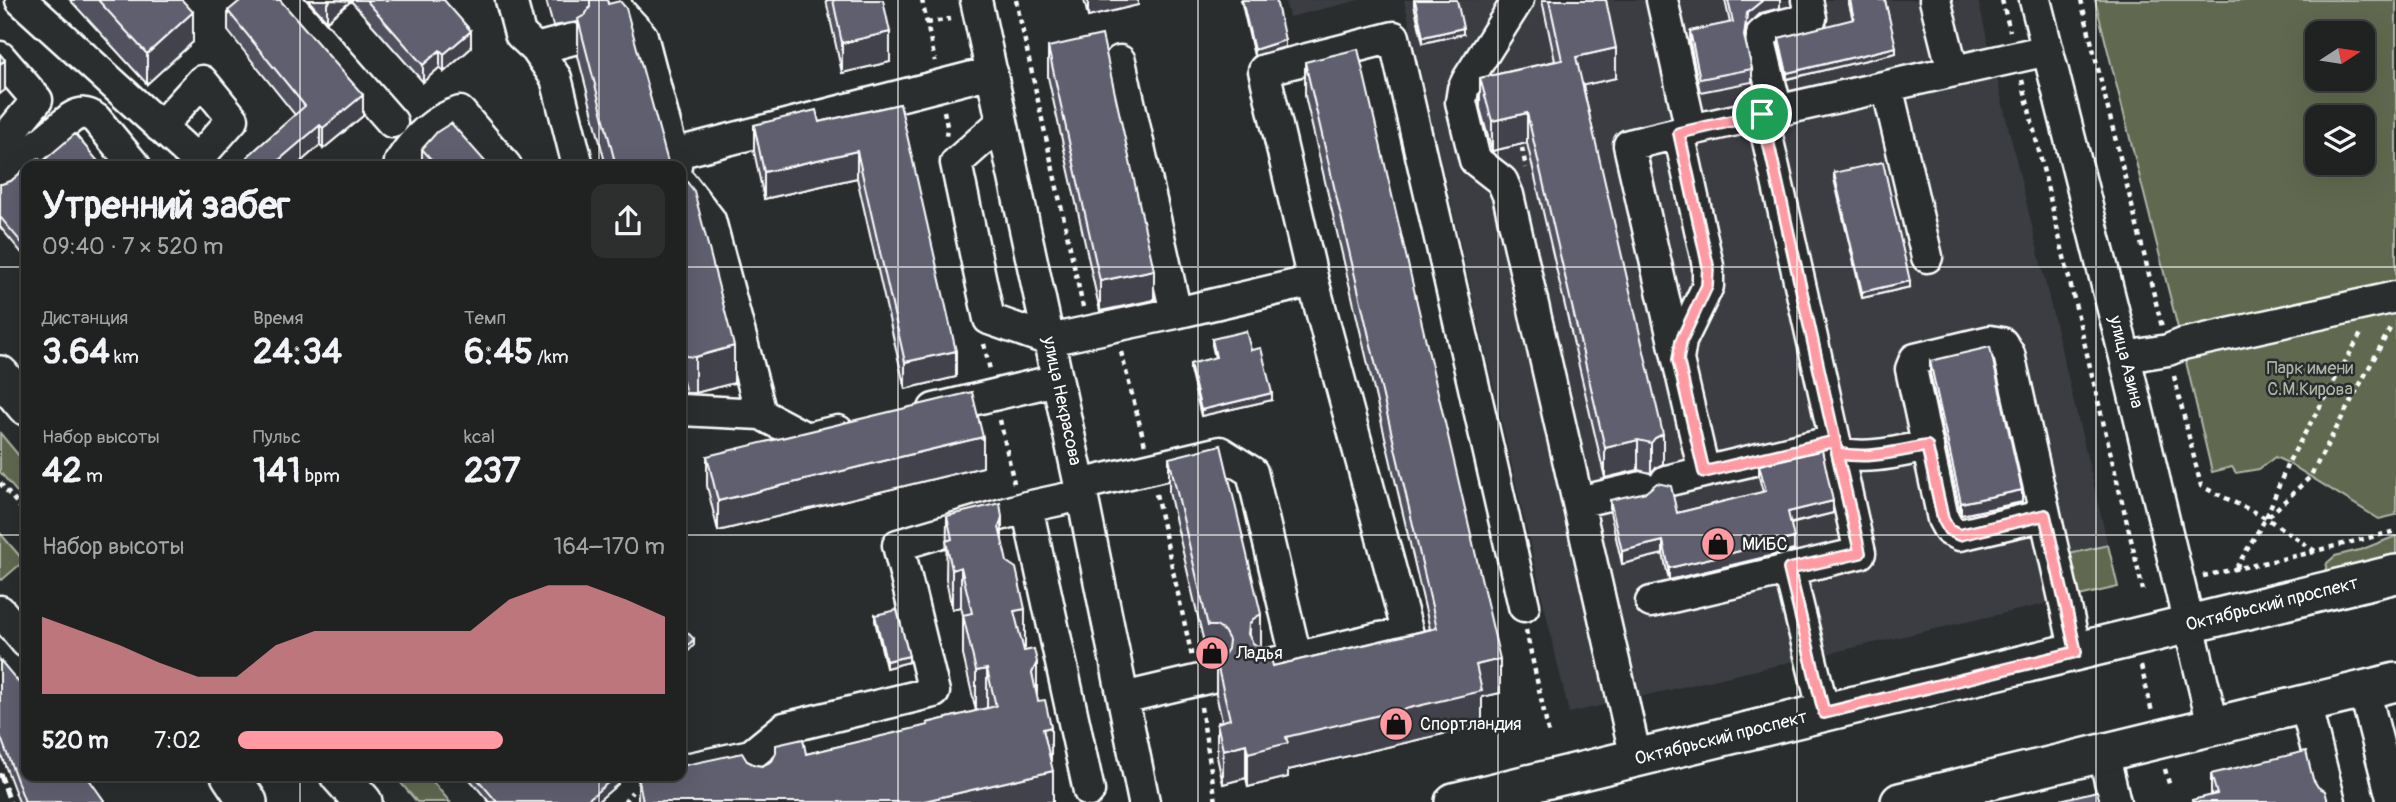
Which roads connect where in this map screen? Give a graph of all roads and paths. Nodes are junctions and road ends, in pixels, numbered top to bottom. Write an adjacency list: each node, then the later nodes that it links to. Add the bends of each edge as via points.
1 (20, 0): 31 (street)
2 (285, 0): 29 (street)
3 (512, 0): 19 (street, via 520,34)
4 (922, 0): 16 (path)
5 (976, 0): 25 (street, улица Некрасова)
6 (1518, 0): 64 (street, via 1468,79 1461,102 1475,160 1502,181 1508,195)
7 (1662, 0): 32 (street)
8 (1807, 0): 28 (street, via 1811,18 1762,34)
9 (1935, 0): 24 (street)
10 (2002, 0): 17 (path)
11 (2035, 0): 21 (street, улица Азина)
12 (1016, 1): 13 (path); 45 (path)
13 (1009, 5)
14 (617, 18): 34 (street, via 642,36)
15 (950, 19): 16 (path)
16 (927, 23): 20 (path)
17 (2010, 32)
18 (573, 39): 19 (street)
19 (536, 49): 38 (street, via 556,78)
20 (932, 50)
21 (2048, 50): 24 (street); 47 (street, улица Азина)
22 (0, 57): 33 (street, via 37,100)
23 (1120, 61): 44 (street)
24 (1953, 71): 26 (street)
25 (992, 72): 30 (street, улица Некрасова); 34 (street)
26 (1887, 86): 28 (street); 41 (street)
27 (2026, 96): 73 (path)
28 (1769, 113): 32 (street); 58 (street)
29 (392, 122)
30 (1002, 122): 46 (street, улица Некрасова); 46 (street, via 956,163 989,319)
31 (160, 127)
32 (1685, 132): 48 (street, via 1708,266 1707,286 1681,341); 48 (street, via 1629,145)
33 (0, 145)
34 (675, 160)
35 (131, 161): 39 (street, via 90,114 82,113)
36 (401, 161): 37 (street, via 410,146 446,116 460,111)
37 (502, 161)
38 (577, 161)
39 (0, 177)
40 (686, 189): 54 (street, via 710,220)
41 (1927, 257)
42 (1313, 281): 44 (street); 76 (street, via 1264,70 1394,37); 81 (street, via 1408,634)
43 (2391, 305): 47 (street); 67 (path, via 2288,463); 67 (path, via 2310,477)
44 (1176, 313): 45 (street)
45 (1092, 331): 46 (street); 59 (path, via 1122,352)
46 (1049, 340): 50 (street, улица Некрасова)
47 (2125, 357): 77 (street, улица Азина)
48 (1678, 360): 60 (street)
49 (0, 375): 52 (main road)
50 (1057, 380): 51 (street); 62 (street, улица Некрасова)
51 (995, 396): 55 (street); 63 (path)
52 (21, 400)
53 (686, 410): 54 (street)
54 (761, 414): 56 (street, via 806,438)
55 (914, 414)
56 (860, 426)
57 (1927, 446): 58 (street, via 1869,457 1854,457); 66 (street, via 1949,530 1959,535); 66 (street, via 1911,369 1915,359 1990,341 2002,343 2009,354)
58 (1836, 447): 60 (street); 70 (street, via 1860,553)
59 (1150, 468): 62 (street); 81 (street, via 1220,452 1252,472); 83 (path)
60 (1704, 472): 64 (street)
61 (0, 483): 65 (path)
62 (1080, 490): 63 (street); 85 (street, улица Некрасова)
63 (1022, 500): 93 (street, via 898,545 934,692 784,728 754,766); 97 (street)
64 (1578, 502): 92 (street)
65 (21, 508)
66 (2045, 515): 80 (street)
67 (2266, 519): 69 (path)
68 (2315, 551): 69 (path)
69 (2236, 568): 72 (path)
70 (1789, 569): 74 (street); 87 (street)
71 (2396, 574): 77 (main road, Октябрьский проспект)
72 (2201, 576)
73 (2143, 590)
74 (1651, 602)
75 (0, 611): 78 (street)
76 (1526, 619): 89 (path)
77 (2189, 624): 79 (main road, Октябрьский проспект); 88 (street, улица Азина)
78 (21, 636)
79 (2135, 638): 80 (main road, Октябрьский проспект); 90 (path)
80 (2076, 652): 87 (main road, Октябрьский проспект)
81 (1296, 657): 82 (street)
82 (1265, 665)
83 (1204, 679): 85 (street); 103 (path)
84 (2380, 686): 86 (main road); 108 (street)
85 (1123, 698): 102 (street, улица Некрасова)
86 (2305, 703): 88 (main road); 107 (street)
87 (1824, 713): 92 (main road, Октябрьский проспект)
88 (2213, 725): 90 (main road)
89 (1549, 735)
90 (2160, 750): 91 (main road); 96 (path)
91 (2103, 752): 105 (main road); 106 (street)
92 (1636, 758): 104 (main road, Октябрьский проспект)
93 (686, 770)
94 (234, 781): 99 (main road)
95 (344, 781): 100 (main road)
96 (2170, 788)
97 (1089, 791)
98 (632, 792): 101 (path)
99 (248, 802)
100 (363, 802)
101 (624, 802)
102 (1144, 802)
103 (1216, 802)
104 (1454, 802)
105 (1900, 802)
106 (2115, 802)
107 (2330, 802)
108 (2393, 802)

